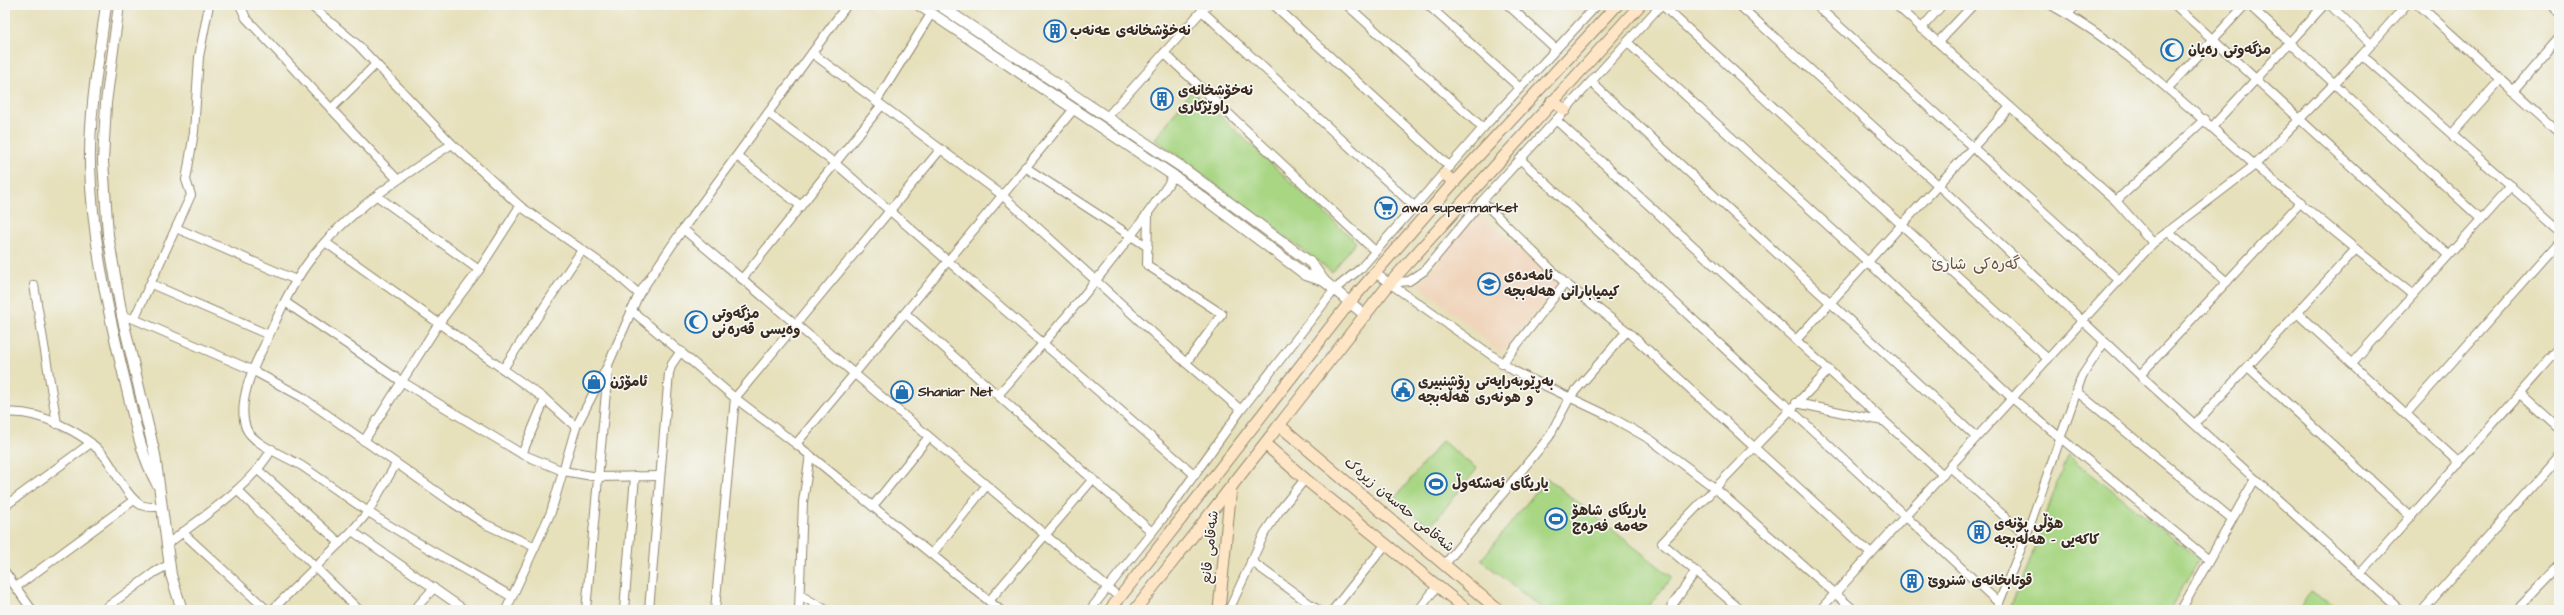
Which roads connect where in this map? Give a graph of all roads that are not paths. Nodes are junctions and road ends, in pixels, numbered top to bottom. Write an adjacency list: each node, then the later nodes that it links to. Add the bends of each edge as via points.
1 (106, 5): 103 (street, via 94,102 90,164)
2 (118, 5): 102 (street, via 106,103 103,161)
3 (209, 5): 98 (street, via 198,56 194,132 186,180 191,195)
4 (240, 5): 60 (street, via 246,18)
5 (310, 5): 49 (street, via 358,45)
6 (847, 5): 45 (street)
7 (918, 5): 34 (street)
8 (939, 5): 42 (street)
9 (1274, 5): 80 (street)
10 (1347, 5): 69 (street)
11 (1428, 5): 54 (street)
12 (1508, 5): 44 (street)
13 (1617, 5): 83 (main road)
14 (1640, 5): 57 (main road)
15 (1662, 5): 39 (street); 97 (street)
16 (1739, 5): 84 (street)
17 (1816, 5): 73 (street)
18 (1896, 5): 36 (street)
19 (1942, 5): 36 (street)
20 (1973, 5): 40 (street)
21 (2051, 5): 35 (street)
22 (2076, 5): 35 (street)
23 (2175, 5): 38 (street)
24 (2244, 5): 38 (street)
25 (2249, 5): 41 (street)
26 (2324, 5): 41 (street)
27 (2330, 5): 43 (street)
28 (2406, 5): 43 (street)
29 (2419, 5): 51 (street)
30 (2554, 5): 33 (street)
31 (1592, 7): 44 (street)
32 (1204, 8): 46 (street); 93 (street)
33 (2559, 11)
34 (931, 14): 47 (street); 58 (street)
35 (2068, 14): 55 (street)
36 (1921, 29): 40 (street)
37 (2559, 38): 56 (street)
38 (2213, 40): 50 (street); 55 (street)
39 (1627, 42): 52 (street); 114 (street)
40 (1938, 42): 59 (street)
41 (2289, 42): 50 (street); 53 (street)
42 (998, 44): 47 (street); 64 (street)
43 (2371, 44): 48 (street)
44 (1556, 49): 54 (street)
45 (812, 53): 58 (street); 63 (street)
46 (1164, 53): 64 (street); 111 (street)
47 (991, 54): 61 (street)
48 (2362, 55): 53 (street); 71 (street)
49 (375, 65): 60 (street); 72 (street)
50 (2256, 79): 65 (street); 68 (street)
51 (2501, 79): 56 (street); 71 (street)
52 (1591, 82): 62 (street); 132 (street)
53 (2334, 84): 65 (street); 96 (street)
54 (1520, 88): 69 (street)
55 (2168, 88): 66 (street)
56 (2513, 91): 70 (street)
57 (1552, 101): 62 (main road); 123 (main road)
58 (878, 104): 74 (street); 77 (street)
59 (2010, 107): 73 (street); 89 (street)
60 (331, 109): 82 (street)
61 (1074, 109): 79 (street); 81 (street)
62 (1565, 110): 67 (street)
63 (768, 112): 75 (street); 77 (street)
64 (1107, 117): 121 (street, via 1180,166 1305,258)
65 (2301, 118): 78 (street); 112 (street)
66 (2205, 119): 68 (street); 89 (street)
67 (1556, 120): 76 (street); 144 (street)
68 (2213, 126): 78 (street)
69 (1483, 128): 80 (street)
70 (2559, 132)
71 (2452, 134): 85 (street)
72 (452, 144): 82 (street); 91 (street)
73 (1972, 147): 84 (street); 119 (street)
74 (940, 150): 86 (street); 94 (street)
75 (737, 156): 92 (street); 99 (street)
76 (1520, 159): 88 (street); 168 (street)
77 (836, 164): 92 (street); 94 (street)
78 (2255, 165): 90 (street); 101 (street)
79 (1025, 167): 86 (street); 104 (street)
80 (1447, 171): 83 (main road); 93 (street)
81 (1174, 176): 95 (street); 121 (street, via 1306,275)
82 (397, 179): 87 (street)
83 (1454, 182): 116 (main road)
84 (1938, 185): 97 (street); 139 (street)
85 (2511, 186): 96 (street); 100 (street)
86 (1002, 195): 113 (street); 120 (street)
87 (376, 196): 105 (street); 115 (street)
88 (1482, 201): 123 (street, via 1420,274 1403,283); 124 (street)
89 (2116, 201): 107 (street)
90 (2301, 202): 110 (street); 122 (street)
91 (520, 206): 109 (street); 115 (street)
92 (801, 206): 117 (street)
93 (1415, 207): 111 (street)
94 (889, 210): 113 (street); 141 (street)
95 (1148, 214): 104 (street); 108 (street)
96 (2481, 219): 112 (street)
97 (1902, 226): 114 (street); 149 (street)
98 (176, 228): 118 (street); 125 (street)
99 (682, 229): 117 (street); 128 (street)
100 (2559, 229)
101 (2168, 231): 107 (street); 122 (street)
102 (108, 235): 103 (street); 136 (street)
103 (96, 236): 203 (street, via 113,331 142,448)
104 (1132, 237): 108 (street); 120 (street)
105 (325, 242): 118 (street); 140 (street)
106 (2559, 242): 171 (street)
107 (2153, 243): 119 (street)
108 (1148, 247): 150 (street, via 1147,265 1222,314)
109 (582, 250): 128 (street); 155 (street)
110 (2355, 250): 129 (street); 135 (street)
111 (1375, 251): 127 (street, via 1361,268)
112 (2448, 255): 129 (street)
113 (948, 261): 134 (street); 146 (street)
114 (1868, 262): 132 (street); 166 (street)
115 (479, 270): 140 (street)
116 (1375, 273): 123 (street); 131 (main road)
117 (742, 279): 141 (street)
118 (296, 280): 130 (street)
119 (2119, 280): 139 (street)
120 (1095, 281): 146 (street); 150 (street)
121 (1324, 281): 127 (street)
122 (2227, 282): 159 (street)
123 (1390, 283): 137 (main road); 152 (street)
124 (1565, 283): 142 (street); 152 (street)
125 (150, 284): 138 (street); 143 (street)
126 (34, 285): 173 (street)
127 (1335, 290): 131 (street); 169 (street)
128 (639, 294): 133 (street)
129 (2413, 295): 151 (street)
130 (285, 302): 143 (street); 160 (street)
131 (1350, 302): 137 (street); 243 (main road)
132 (1830, 303): 144 (street); 178 (street)
133 (631, 310): 148 (street); 153 (street)
134 (905, 313): 158 (street); 163 (street)
135 (2298, 313): 151 (street); 154 (street)
136 (122, 316): 138 (street); 203 (street, via 155,455)
137 (1366, 316): 175 (main road)
138 (134, 319): 156 (street)
139 (2083, 321): 145 (street); 149 (street)
140 (439, 323): 155 (street); 160 (street)
141 (795, 325): 158 (street); 165 (street)
142 (1628, 332): 164 (street); 185 (street)
143 (269, 335): 156 (street)
144 (1796, 340): 157 (street)
145 (2105, 341): 159 (street); 161 (street, via 2082,376)
146 (1044, 343): 163 (street); 196 (street)
147 (2559, 349): 162 (street)
148 (681, 351): 165 (street); 198 (street, via 669,374)
149 (2048, 359): 166 (street)
150 (1186, 363): 169 (street)
151 (2352, 363): 171 (street)
152 (1502, 364): 164 (street)
153 (608, 365): 176 (street); 199 (street)
154 (2248, 366): 174 (street); 214 (street)
155 (503, 369): 167 (street)
156 (252, 370): 181 (street, via 302,397); 186 (street, via 246,394 246,428 254,439)
157 (1829, 370): 168 (street); 172 (street)
158 (853, 375): 179 (street); 183 (street)
159 (2140, 375): 174 (street)
160 (401, 381): 181 (street); 187 (street)
161 (2076, 391): 180 (street); 215 (street)
162 (2520, 394): 177 (street); 190 (street)
163 (998, 395): 201 (street)
164 (1570, 396): 206 (street, via 1651,440); 230 (street, via 1549,436)
165 (735, 398): 183 (street); 258 (street)
166 (2012, 398): 178 (street); 180 (street)
167 (545, 399): 176 (street); 187 (street)
168 (1793, 406): 172 (street); 185 (street); 213 (street)
169 (1242, 410): 196 (street)
170 (5, 413): 173 (street, via 32,415)
171 (2406, 414): 190 (street)
172 (1885, 422): 195 (street)
173 (57, 424): 182 (street, via 82,436)
174 (2195, 424): 200 (street)
175 (1279, 425): 184 (main road); 230 (main road, شەقامی حەسەن زیرەک)
176 (576, 427): 194 (street)
177 (2559, 429)
178 (1976, 437): 192 (street)
179 (928, 438): 204 (street); 210 (street)
180 (2061, 438): 220 (street); 227 (street)
181 (364, 441): 191 (street)
182 (90, 443): 208 (street, via 105,457); 209 (street)
183 (796, 444): 188 (street)
184 (1265, 444): 202 (main road); 205 (main road)
185 (1753, 448): 206 (street); 226 (street)
186 (272, 449): 193 (street); 212 (street)
187 (522, 454): 194 (street)
188 (810, 455): 210 (street); 241 (street, via 803,502)
189 (2559, 456): 278 (street)
190 (2459, 462): 214 (street)
191 (396, 464): 212 (street); 224 (street, via 485,524)
192 (1950, 467): 195 (street); 220 (street)
193 (258, 470): 207 (street); 221 (street)
194 (563, 471): 199 (street); 224 (street, via 551,512)
195 (1942, 474): 213 (street)
196 (1195, 475): 218 (street)
197 (635, 476): 198 (street); 199 (street); 256 (street)
198 (660, 476): 257 (street)
199 (598, 477): 255 (street)
200 (2255, 479): 215 (street); 235 (street)
201 (1093, 480): 218 (street); 219 (street)
202 (1305, 480): 223 (main road); 228 (street, via 1280,510)
203 (158, 485): 211 (street)
204 (986, 486): 219 (street); 225 (street)
205 (1231, 487): 264 (main road); 265 (main road, شەقامی قانع)
206 (1716, 489): 233 (street, via 1662,542); 240 (street)
207 (237, 490): 217 (street); 232 (street)
208 (134, 500): 211 (street, via 145,506); 237 (street)
209 (5, 506)
210 (873, 506): 225 (street)
211 (162, 507): 222 (street)
212 (368, 512): 216 (street); 242 (street)
213 (1905, 516): 226 (street); 245 (street)
214 (2411, 517): 235 (street)
215 (2232, 520): 227 (street)
216 (352, 531): 221 (street); 238 (street)
217 (182, 532): 222 (street); 249 (street)
218 (1152, 532): 239 (street)
219 (1045, 535): 239 (street); 244 (street)
220 (2026, 536): 245 (street)
221 (340, 542): 232 (street)
222 (168, 543): 229 (street)
223 (1386, 544): 236 (main road); 268 (street)
224 (535, 547): 242 (street)
225 (932, 554): 244 (street)
226 (1870, 554): 240 (street)
227 (2209, 560): 276 (street)
228 (1251, 561): 266 (street); 267 (street)
229 (170, 564): 247 (street); 248 (street)
230 (1445, 564): 271 (main road, شەقامی حەسەن زیرەک)
231 (2559, 566): 279 (street)
232 (316, 567): 250 (street); 251 (street)
233 (1696, 571): 272 (street); 273 (street)
234 (5, 572): 237 (street)
235 (2361, 573): 277 (street)
236 (1437, 586): 269 (street); 270 (main road)
237 (16, 587): 246 (street)
238 (434, 588): 252 (street); 253 (street)
239 (1107, 588): 243 (street); 262 (street)
240 (1835, 593): 274 (street); 275 (street)
241 (800, 595): 259 (street); 260 (street)
242 (512, 597): 254 (street)
243 (1120, 598): 263 (main road)
244 (989, 601): 261 (street)
245 (1997, 606)
246 (32, 610)
247 (103, 610)
248 (182, 610)
249 (267, 610)
250 (272, 610)
251 (359, 610)
252 (414, 610)
253 (465, 610)
254 (506, 610)
255 (586, 610)
256 (624, 610)
257 (649, 610)
258 (715, 610)
259 (799, 610)
260 (826, 610)
261 (1000, 610)
262 (1090, 610)
263 (1110, 610)
264 (1135, 610)
265 (1219, 610)
266 (1229, 610)
267 (1318, 610)
268 (1333, 610)
269 (1419, 610)
270 (1467, 610)
271 (1498, 610)
272 (1669, 610)
273 (1741, 610)
274 (1820, 610)
275 (1854, 610)
276 (2181, 610)
277 (2400, 610)
278 (2423, 610)
279 (2517, 610)

